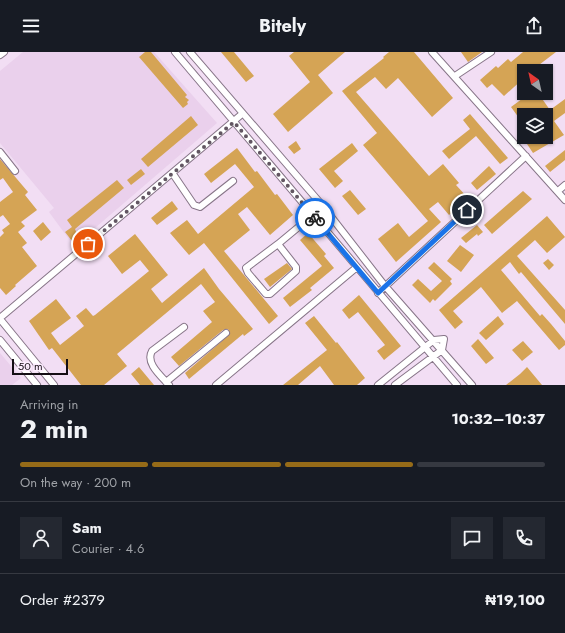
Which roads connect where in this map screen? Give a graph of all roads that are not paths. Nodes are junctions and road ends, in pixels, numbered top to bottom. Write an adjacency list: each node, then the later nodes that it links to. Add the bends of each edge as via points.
1 (4, 52): 6 (street)
2 (175, 52): 9 (street)
3 (191, 52): 8 (street)
4 (432, 52): 7 (street)
5 (491, 52): 7 (street)
6 (0, 55)
7 (455, 76): 11 (street)
8 (242, 114): 9 (street); 21 (street, via 322,205)
9 (234, 122): 13 (street); 18 (street)
10 (0, 152): 12 (street)
11 (526, 156): 16 (street); 21 (street)
12 (15, 171)
13 (173, 174): 14 (street, via 194,205 200,207); 23 (street)
14 (233, 181)
15 (565, 185): 16 (street)
16 (558, 191): 17 (street)
17 (565, 200)
18 (313, 215): 19 (street); 20 (street)
19 (278, 244): 19 (street, via 246,268 266,294 270,294 296,271 296,267)
20 (357, 267): 22 (street); 34 (street)
21 (385, 286): 22 (street); 27 (street)
22 (378, 293): 28 (street)
23 (0, 318): 33 (street)
24 (184, 327): 31 (street, via 149,356 149,361)
25 (226, 333): 31 (street)
26 (0, 340): 32 (street)
27 (434, 340): 28 (street); 29 (street)
28 (426, 348): 30 (street); 35 (street)
29 (442, 350): 30 (street); 38 (street)
30 (433, 357): 36 (street); 37 (street)
31 (167, 383)
32 (37, 385)
33 (54, 385)
34 (216, 385)
35 (378, 385)
36 (395, 385)
37 (457, 385)
38 (472, 385)

